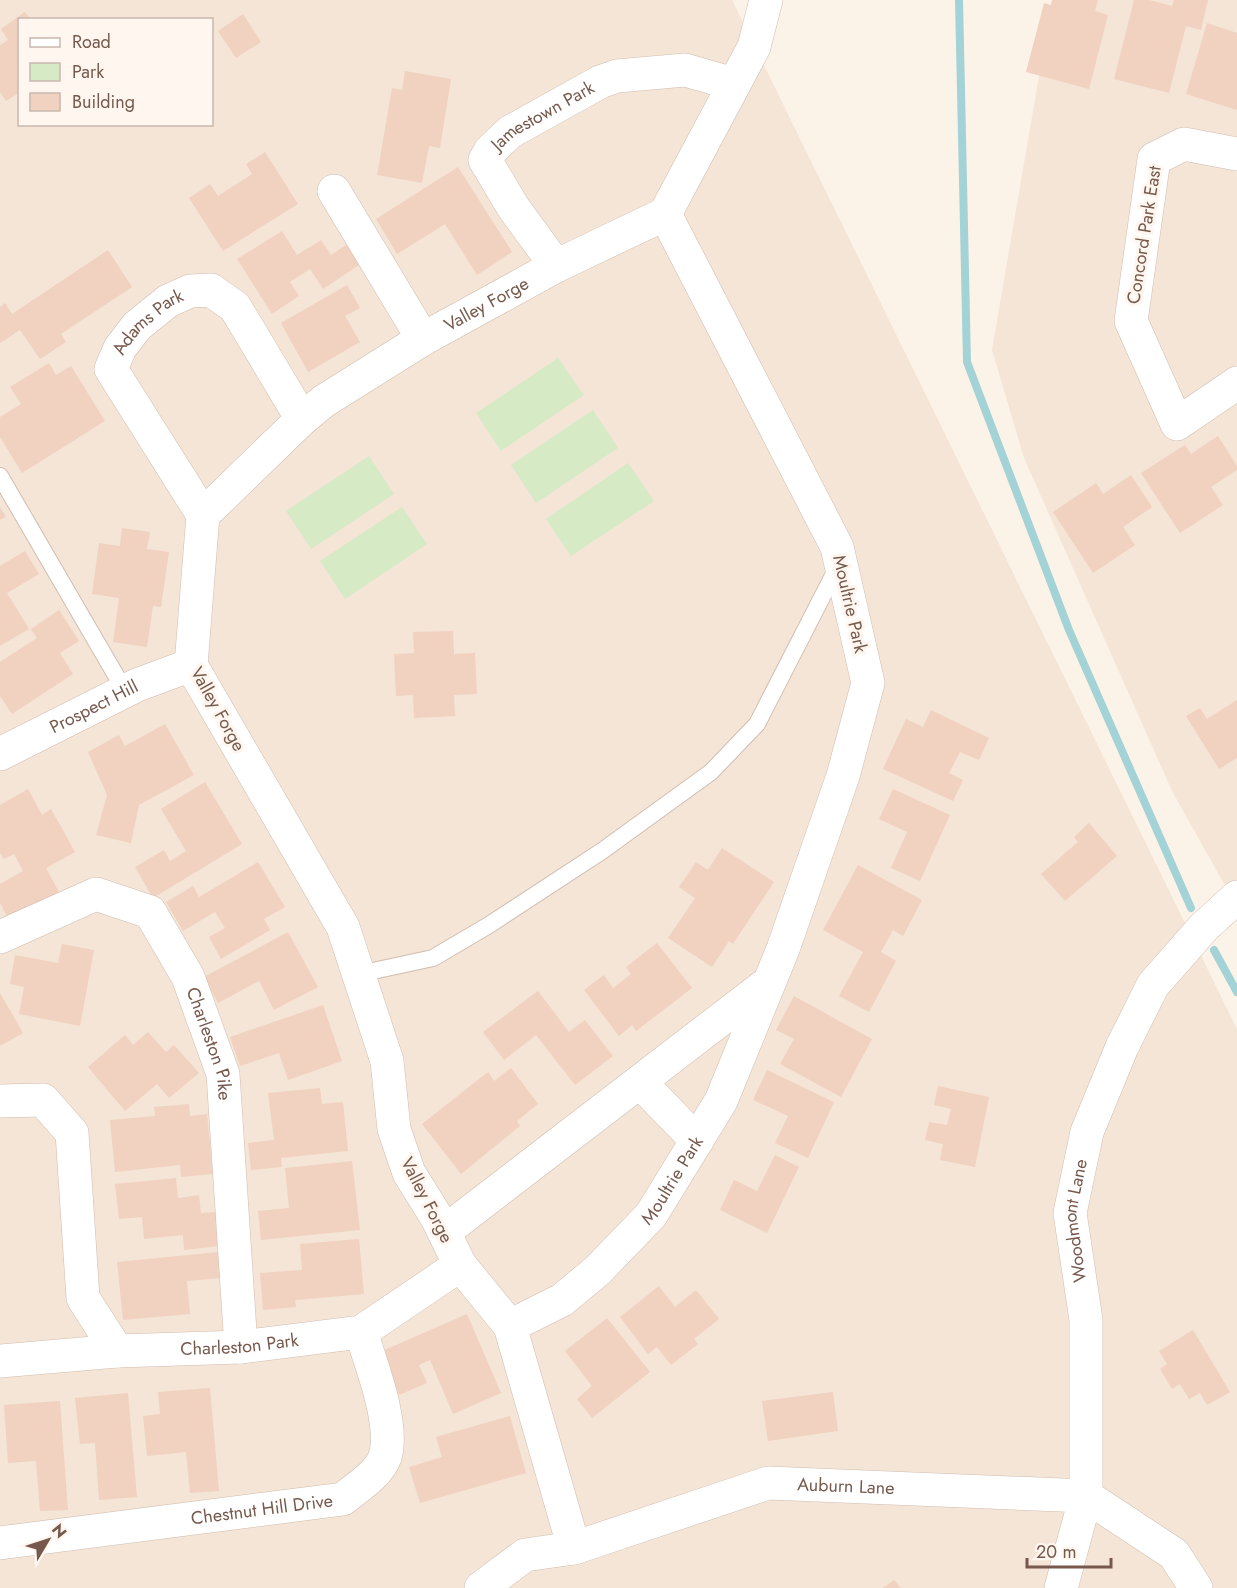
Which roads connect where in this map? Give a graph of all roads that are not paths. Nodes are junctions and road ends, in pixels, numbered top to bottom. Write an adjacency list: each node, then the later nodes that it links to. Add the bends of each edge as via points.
1 (766, 0): 2 (street, via 754,47)
2 (734, 84): 5 (street); 6 (street, Jamestown Park, via 685,70 617,76 510,132 490,151 484,160)
3 (1237, 154): 8 (street, Concord Park East, via 1184,144 1154,159 1131,321 1177,423)
4 (334, 191): 7 (street)
5 (665, 214): 6 (street, Valley Forge); 12 (street, Moultrie Park, via 837,547)
6 (556, 266): 7 (street, Valley Forge)
7 (423, 339): 9 (street, Valley Forge)
8 (1237, 383)
9 (302, 419): 11 (street, Valley Forge); 11 (street, Adams Park, via 235,308 211,291 190,291 168,301 137,326 120,348 111,369)
10 (0, 476): 14 (lane)
11 (203, 515): 13 (street, Valley Forge)
12 (840, 562): 18 (lane, via 756,724 711,772 602,851 433,958); 19 (street, Moultrie Park, via 868,683 843,776)
13 (191, 664): 14 (street, Prospect Hill); 18 (street, Valley Forge, via 343,927)
14 (125, 691): 15 (street, Prospect Hill)
15 (0, 754)
16 (1237, 897): 30 (street, Woodmont Lane, via 1204,927 1153,985 1087,1132 1070,1213 1086,1320)
17 (0, 936): 27 (street, Charleston Pike, via 96,894 150,912 188,977 223,1074)
18 (359, 974): 23 (street, Valley Forge, via 387,1061 394,1129 410,1173)
19 (769, 982): 20 (street); 22 (street, Moultrie Park, via 721,1101)
20 (640, 1082): 22 (street); 23 (street)
21 (0, 1101): 28 (street, via 43,1100 72,1133 84,1298)
22 (697, 1141): 25 (street, Moultrie Park, via 651,1215 598,1270 562,1300)
23 (444, 1232): 24 (street, Valley Forge)
24 (460, 1265): 25 (street, Valley Forge); 26 (street, Charleston Park)
25 (510, 1326): 32 (street, Valley Forge)
26 (361, 1332): 27 (street, Charleston Park); 31 (street, Chestnut Hill Drive, via 388,1434 384,1459 370,1477 343,1499)
27 (241, 1347): 28 (street, Charleston Park)
28 (117, 1351): 29 (street, Charleston Park)
29 (0, 1361)
30 (1086, 1496): 32 (street, Auburn Lane, via 768,1483); 34 (street, Woodmont Lane); 35 (street, via 1174,1554)
31 (0, 1543)
32 (574, 1548): 33 (street, Auburn Lane, via 525,1555)
33 (481, 1588)
34 (1061, 1588)
35 (1196, 1588)

